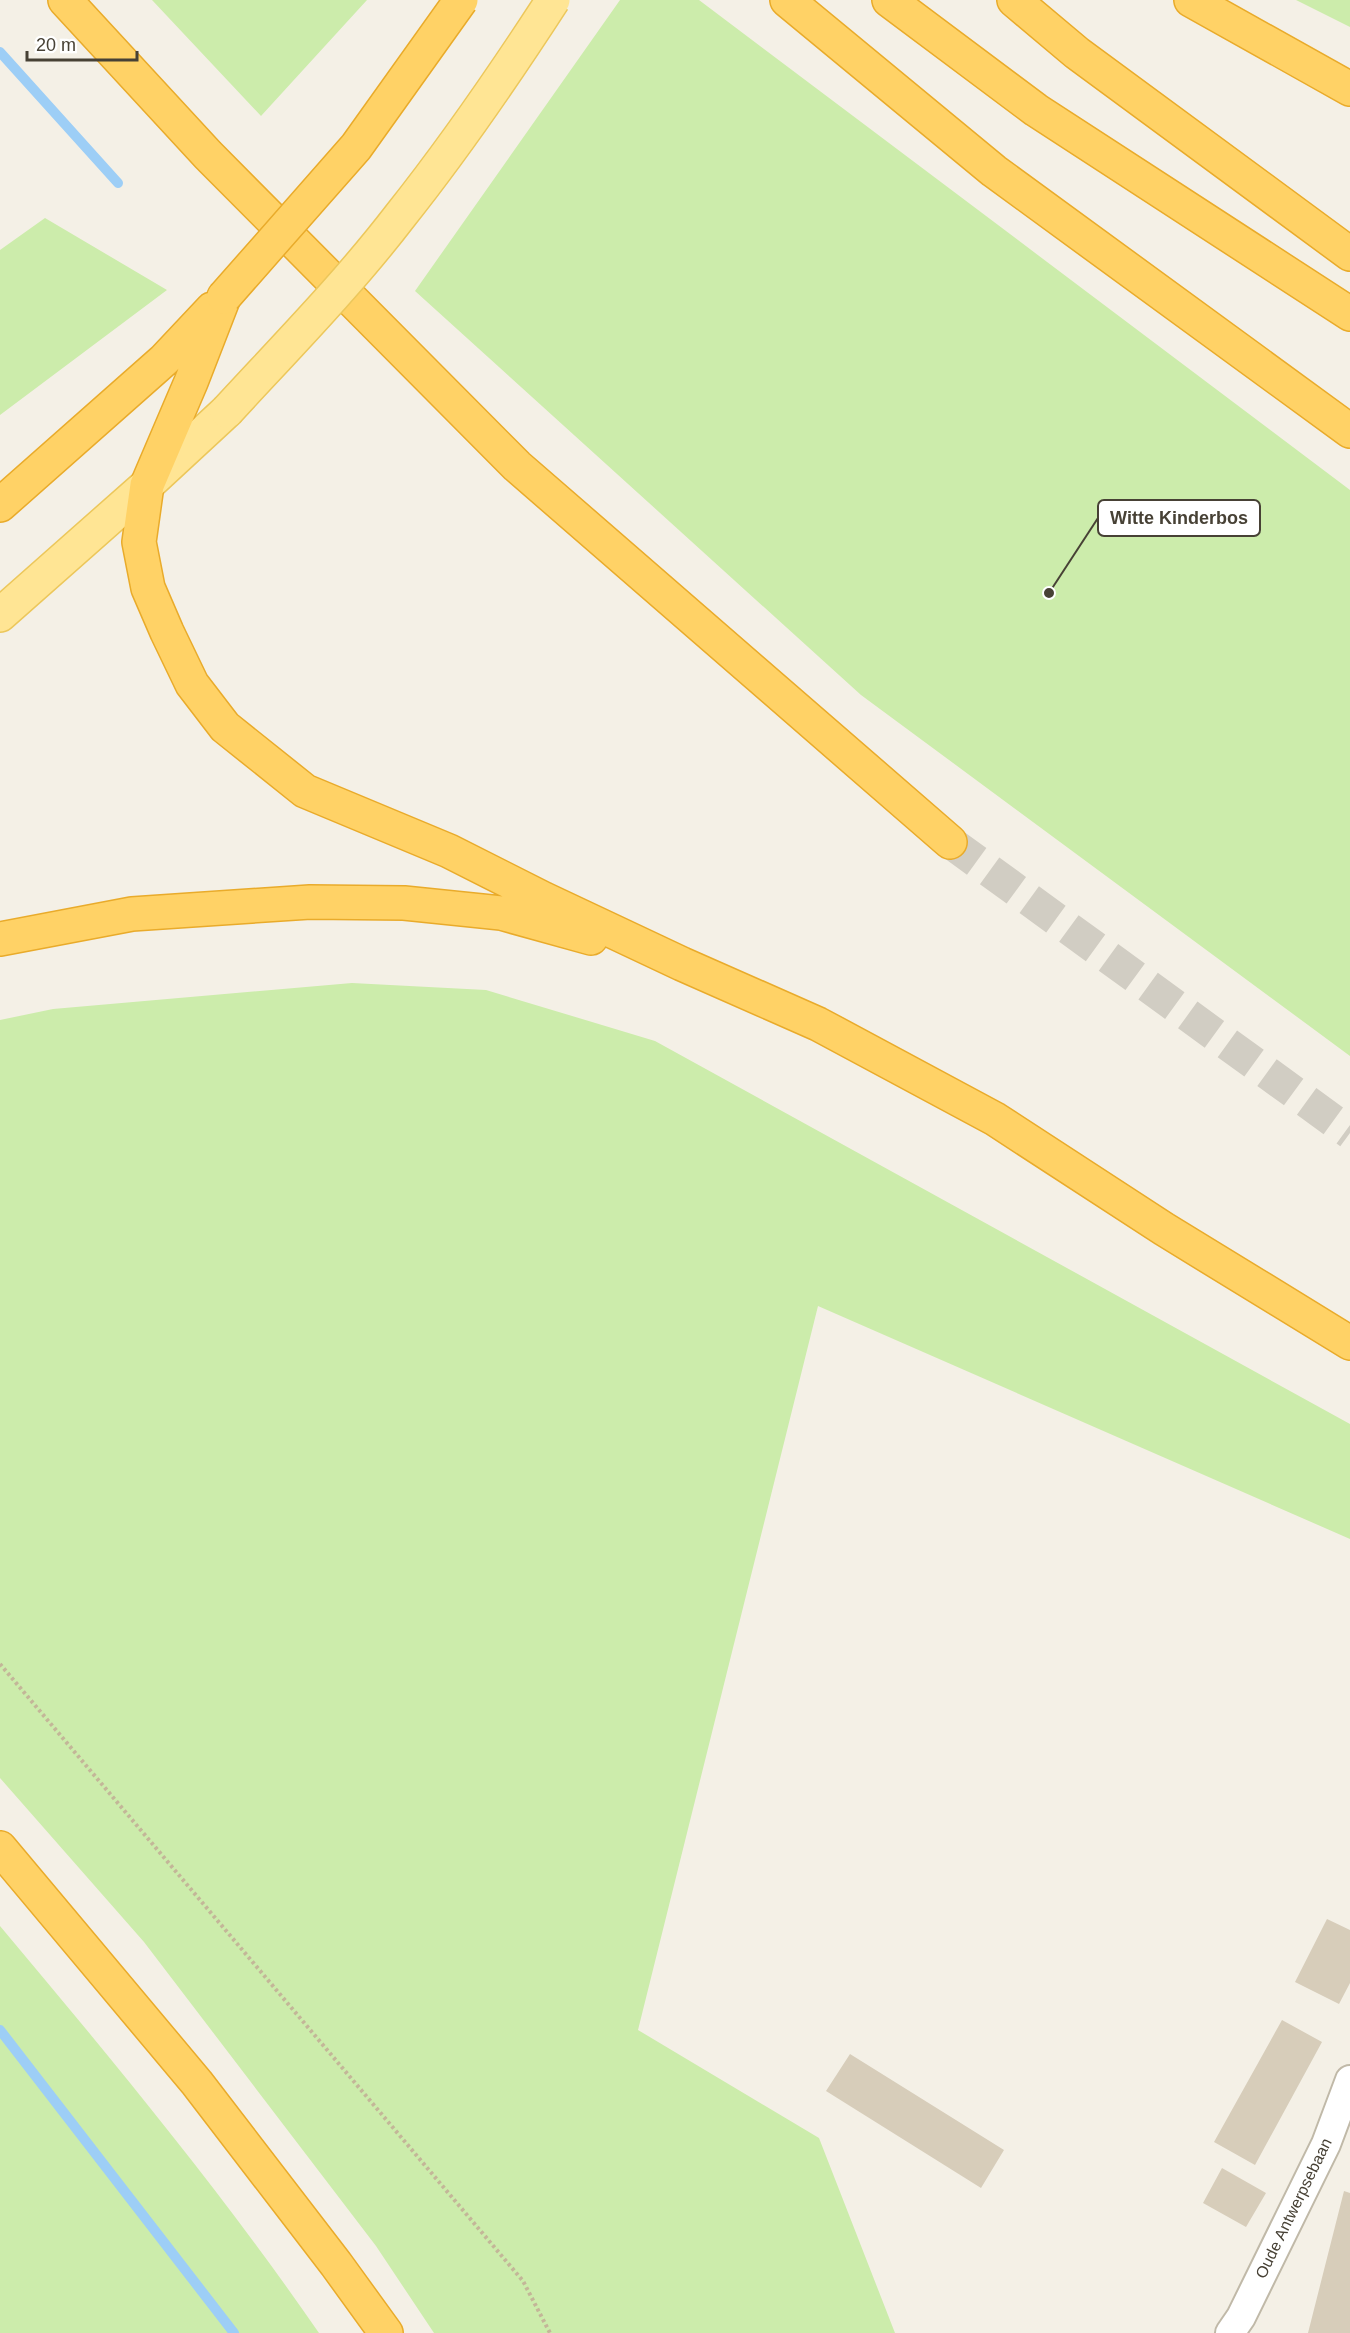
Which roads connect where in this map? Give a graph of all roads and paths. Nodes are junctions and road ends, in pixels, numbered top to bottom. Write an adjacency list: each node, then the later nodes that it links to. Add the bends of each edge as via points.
1 (64, 0): 16 (highway, via 208,155 517,466)
2 (460, 0): 10 (highway, bridge, via 356,147)
3 (554, 0): 13 (main road, bridge, via 400,217 227,411)
4 (787, 0): 12 (highway, via 994,171)
5 (889, 0): 11 (highway, via 1036,110)
6 (1014, 0): 9 (highway, via 1077,53)
7 (1191, 0): 8 (highway)
8 (1350, 89)
9 (1350, 254)
10 (224, 297): 13 (highway); 14 (highway, via 164,360)
11 (1350, 314)
12 (1350, 431)
13 (147, 485): 15 (main road); 18 (highway, via 139,542 148,588 192,684 225,727 305,791 449,851)
14 (0, 506)
15 (0, 615)
16 (950, 842)
17 (0, 939): 18 (highway, via 132,914 310,902 404,903 501,913)
18 (682, 964): 19 (highway, via 818,1024 995,1119)
19 (1350, 1343)
20 (0, 1664): 24 (path, via 523,2281)
21 (0, 1848): 23 (highway, via 197,2083)
22 (1350, 2080): 25 (street, Oude Antwerpsebaan, via 1326,2144)
23 (386, 2333)
24 (550, 2333)
25 (1230, 2333)

